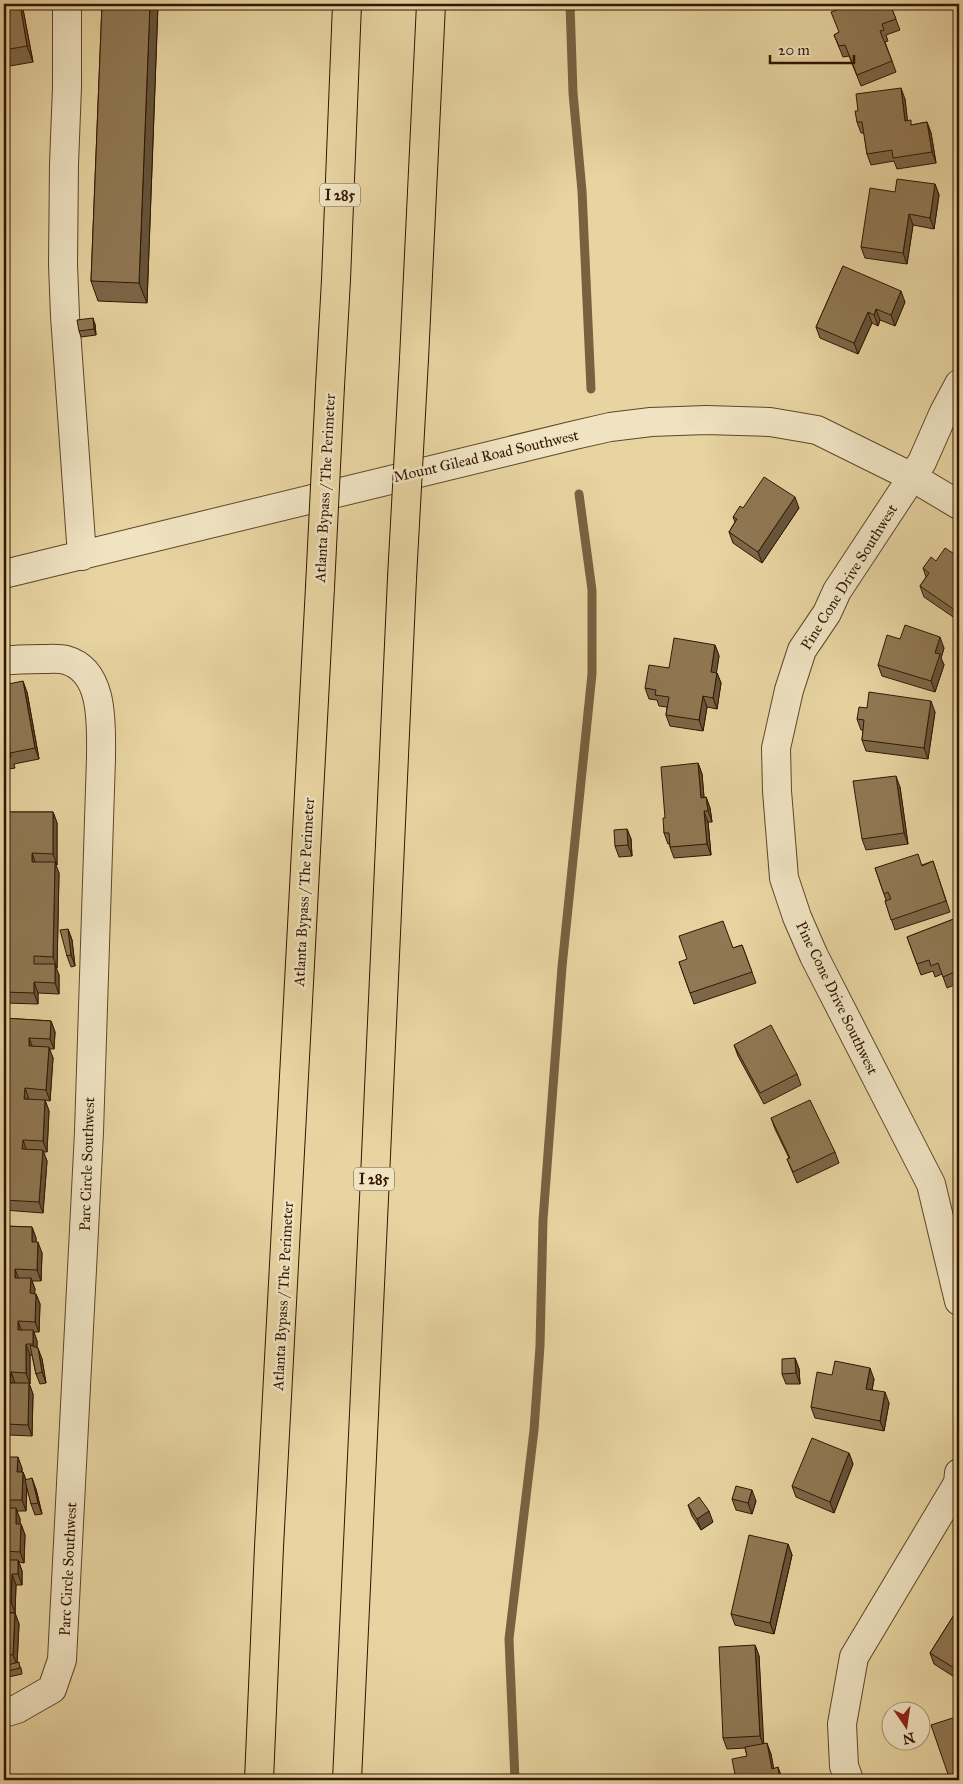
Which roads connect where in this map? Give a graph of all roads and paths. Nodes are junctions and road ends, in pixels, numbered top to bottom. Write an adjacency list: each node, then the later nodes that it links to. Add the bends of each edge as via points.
1 (67, 4): 7 (street, via 65,316)
2 (347, 4): 13 (highway, Atlanta Bypass / The Perimeter / I 285, bridge, via 336,280 269,1547)
3 (431, 4): 14 (highway, I 285, bridge)
4 (959, 384): 5 (street, Pine Cone Drive Southwest)
5 (912, 477): 6 (street, Mount Gilead Road Southwest); 7 (street, Mount Gilead Road Southwest, via 817,430 770,422 651,422 610,427 539,443); 10 (street, Pine Cone Drive Southwest, via 802,650 776,748 777,790 784,878 797,917 931,1184)
6 (959, 505)
7 (82, 556): 8 (street, Mount Gilead Road Southwest)
8 (4, 574)
9 (4, 662): 12 (street, Parc Circle Southwest, via 15,659 65,660 82,667 95,688 100,711 101,758 89,1132 62,1660 52,1689)
10 (959, 1301)
11 (959, 1473): 15 (street, via 958,1483 854,1657 842,1724 844,1766)
12 (4, 1713)
13 (260, 1780)
14 (347, 1780)
15 (849, 1780)

